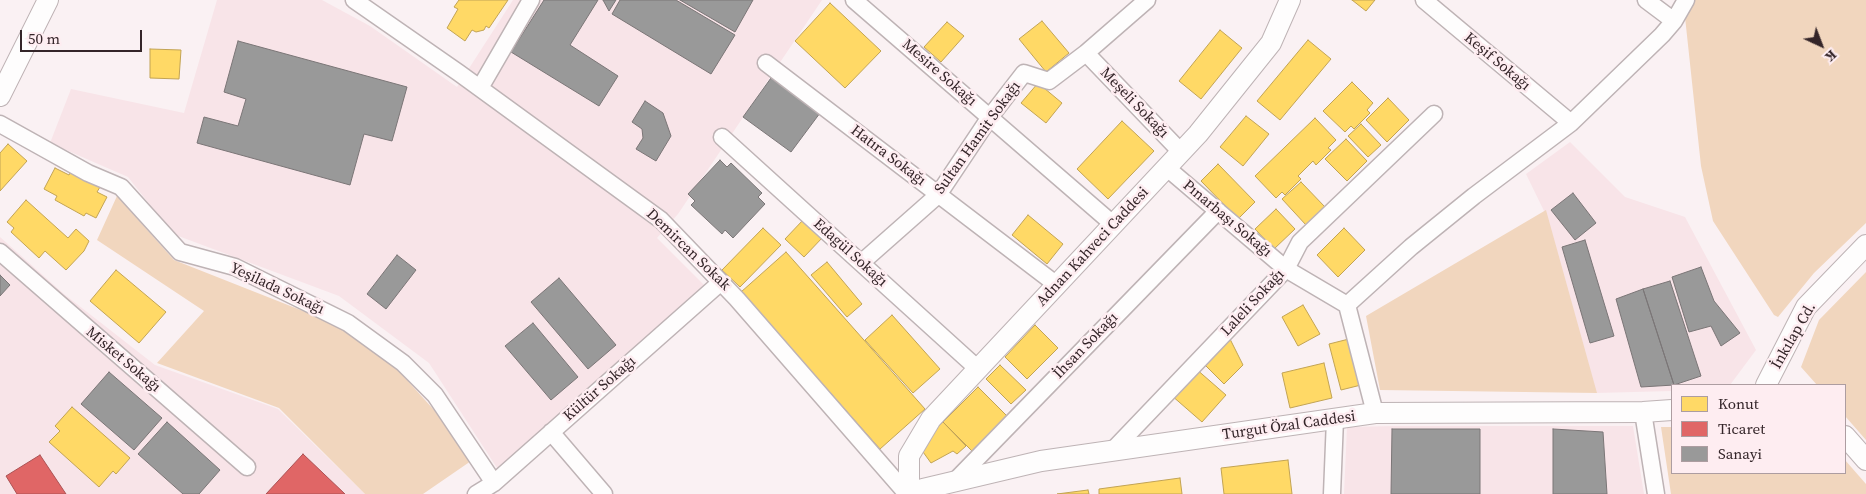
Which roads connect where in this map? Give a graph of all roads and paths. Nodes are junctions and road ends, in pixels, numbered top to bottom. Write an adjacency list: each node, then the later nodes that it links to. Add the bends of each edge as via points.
1 (48, 0): 14 (street)
2 (354, 0): 13 (street, Demircan Sokak)
3 (531, 0): 13 (street)
4 (854, 0): 16 (street, Mesire Sokağı)
5 (1148, 0): 11 (street, Sultan Hamit Sokağı)
6 (1290, 0): 20 (street, Adnan Kahveci Caddesi, via 1271,43)
7 (1424, 0): 17 (street, Keşif Sokağı)
8 (1646, 0): 10 (street)
9 (1686, 0): 10 (street)
10 (1674, 22): 17 (street)
11 (1086, 53): 16 (street, Sultan Hamit Sokağı, via 1049,81 1024,74); 20 (street, Meşeli Sokağı)
12 (766, 63): 22 (street, Hatıra Sokağı)
13 (480, 88): 29 (street, Demircan Sokak, via 661,220)
14 (0, 96)
15 (1434, 114): 28 (street, Laleli Sokağı, via 1300,242)
16 (990, 117): 22 (street, Sultan Hamit Sokağı); 24 (street, Mesire Sokağı)
17 (1571, 123): 31 (street, via 1418,241)
18 (0, 124): 44 (street, Yeşilada Sokağı, via 88,173 121,187 180,252 235,267 348,322 402,362 435,395)
19 (722, 136): 27 (street, Edagül Sokağı)
20 (1181, 152): 21 (street, Adnan Kahveci Caddesi)
21 (1167, 168): 23 (street, Pınarbaşı Sokağı); 24 (street, Adnan Kahveci Caddesi)
22 (938, 194): 27 (street, Sultan Hamit Sokağı); 30 (street, Hatıra Sokağı)
23 (1218, 211): 28 (street, Pınarbaşı Sokağı); 43 (street, İhsan Sokağı)
24 (1114, 225): 30 (street, Adnan Kahveci Caddesi)
25 (1866, 245): 33 (street, İnkılap Cd., via 1806,307)
26 (0, 252): 42 (street, Misket Sokağı)
27 (861, 263): 32 (street, Edagül Sokağı)
28 (1286, 269): 31 (street, Pınarbaşı Sokağı); 40 (street, Laleli Sokağı)
29 (721, 282): 38 (street, Kültür Sokağı); 46 (street, Demircan Sokak)
30 (1057, 285): 32 (street, Adnan Kahveci Caddesi)
31 (1347, 305): 36 (street)
32 (978, 369): 46 (street, Adnan Kahveci Caddesi, via 931,419 909,456)
33 (1767, 384)
34 (1671, 410): 35 (street, Turgut Özal Caddesi)
35 (1643, 412): 36 (street, Turgut Özal Caddesi); 48 (street)
36 (1375, 413): 37 (street, Turgut Özal Caddesi)
37 (1335, 419): 40 (street, Turgut Özal Caddesi); 47 (street)
38 (551, 432): 44 (street, Kültür Sokağı); 45 (street)
39 (1846, 437): 41 (street)
40 (1112, 451): 43 (street, Turgut Özal Caddesi, via 1040,461)
41 (1866, 460)
42 (247, 467)
43 (956, 481): 46 (street, Turgut Özal Caddesi)
44 (487, 489)
45 (604, 494)
46 (909, 494)
47 (1332, 494)
48 (1656, 494)

